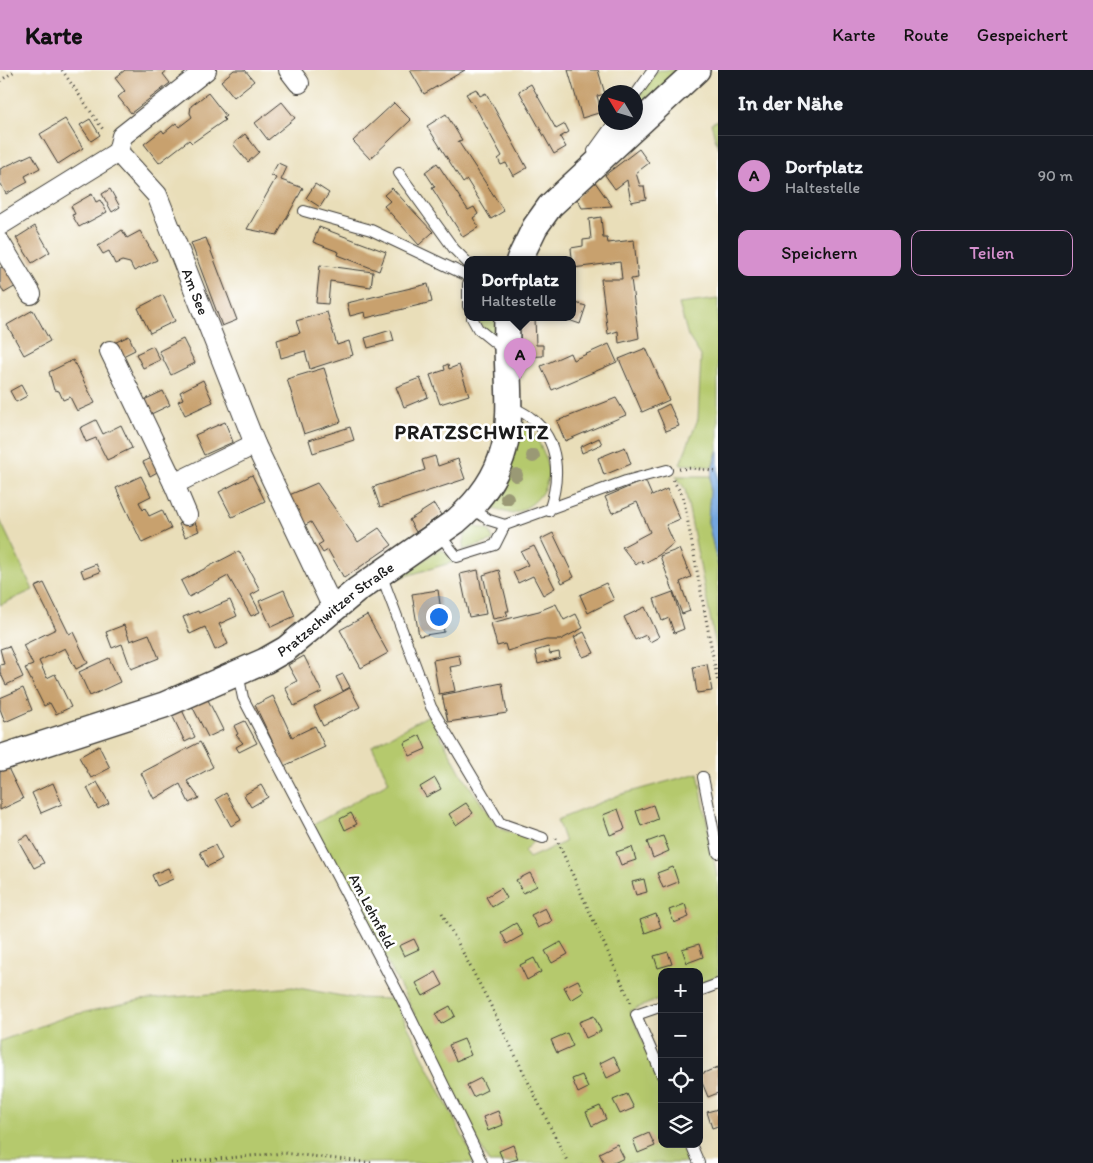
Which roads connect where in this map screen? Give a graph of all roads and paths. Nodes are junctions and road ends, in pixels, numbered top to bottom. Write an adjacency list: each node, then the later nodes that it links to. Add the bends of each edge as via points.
1 (16, 70): 6 (path)
2 (62, 70): 9 (path)
3 (206, 70): 9 (street, via 122,136)
4 (653, 70): 7 (lane)
5 (697, 70): 10 (street)
6 (0, 81)
7 (642, 85)
8 (608, 130): 10 (lane, via 593,151)
9 (118, 152): 13 (street); 24 (street, Am See, via 157,195)
10 (597, 161): 15 (street, via 550,206)
11 (399, 173): 16 (lane)
12 (304, 211): 17 (lane, via 371,230)
13 (0, 225)
14 (0, 243): 18 (street)
15 (521, 256)
16 (464, 259)
17 (464, 274)
18 (31, 294)
19 (474, 321): 22 (lane, via 478,330)
20 (508, 321): 22 (street, Pratzschwitzer Straße)
21 (110, 351): 27 (street)
22 (507, 353): 23 (street, Pratzschwitzer Straße)
23 (510, 406): 28 (street, Pratzschwitzer Straße, via 508,441 489,485); 29 (lane, via 532,418 554,452 557,480)
24 (255, 444): 27 (street); 34 (street, Am See)
25 (667, 470): 26 (path, via 693,468); 29 (lane); 36 (path, via 683,496)
26 (718, 472)
27 (174, 484): 30 (street)
28 (471, 508): 31 (lane, via 489,520); 32 (street, Pratzschwitzer Straße)
29 (548, 511): 31 (lane)
30 (187, 515)
31 (505, 525): 32 (lane, via 495,545 457,557)
32 (438, 533): 33 (street, Pratzschwitzer Straße)
33 (380, 573): 34 (street, Pratzschwitzer Straße); 39 (lane, via 431,708 500,823)
34 (334, 608): 35 (street, Pratzschwitzer Straße, via 286,649)
35 (238, 673): 37 (street, Pratzschwitzer Straße, via 164,704); 50 (lane, Am Lehnfeld, via 243,698 402,1000)
36 (718, 683)
37 (0, 758)
38 (703, 777): 40 (lane)
39 (543, 838): 45 (path, via 556,838)
40 (718, 853)
41 (442, 913): 51 (path)
42 (718, 984): 43 (lane)
43 (703, 990)
44 (658, 1008): 45 (lane)
45 (636, 1016): 46 (lane)
46 (658, 1067)
47 (693, 1148): 52 (lane)
48 (170, 1163): 49 (path, via 284,1153)
49 (373, 1163)
50 (482, 1163)
51 (568, 1163)
52 (699, 1163)

